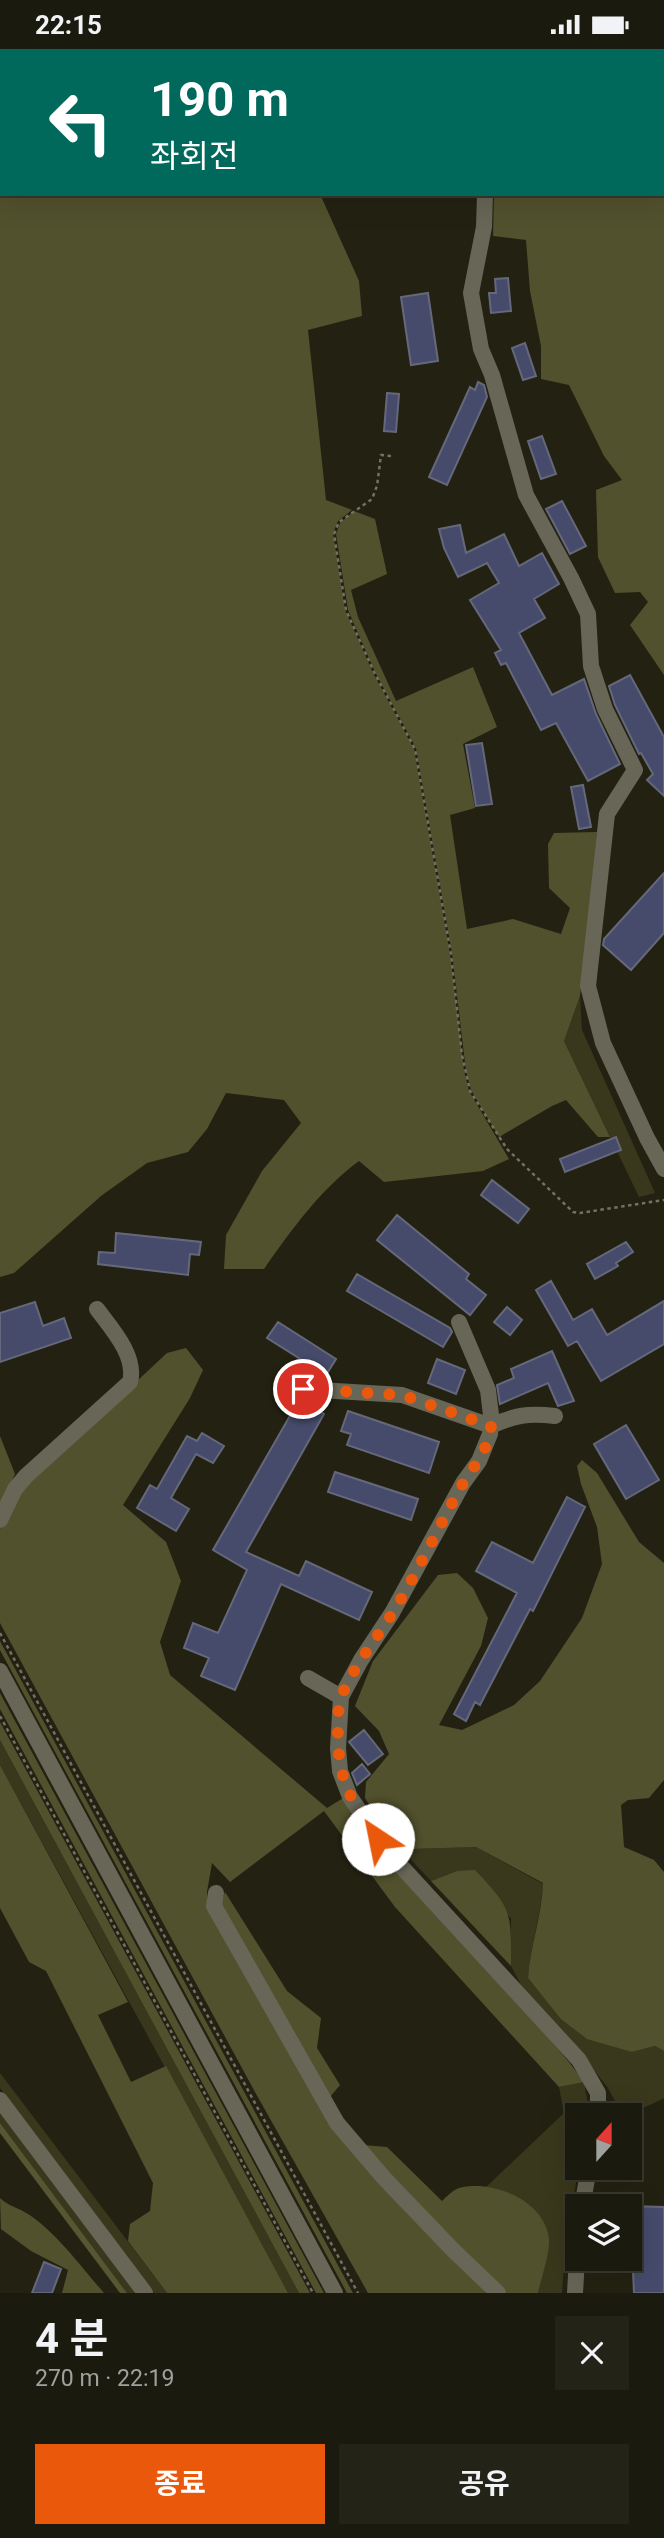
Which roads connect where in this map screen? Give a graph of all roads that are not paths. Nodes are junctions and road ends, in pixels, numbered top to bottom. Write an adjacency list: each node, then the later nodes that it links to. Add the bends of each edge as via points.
1 (485, 196): 2 (street, via 471,293 481,349 526,495 588,614 591,667 635,770 607,814 588,986 603,1044)
2 (664, 1169)
3 (97, 1310): 8 (street, via 123,1347 131,1366 130,1382 26,1476)
4 (459, 1322): 7 (street, via 488,1390)
5 (303, 1389): 7 (street, via 402,1395)
6 (555, 1416): 7 (street, via 513,1416)
7 (491, 1426): 11 (street, via 479,1461)
8 (0, 1520)
9 (0, 1671): 17 (street)
10 (308, 1678): 11 (street)
11 (341, 1697): 14 (street, via 340,1771 350,1797 388,1852 579,2060 598,2093)
12 (216, 1893): 18 (street, via 214,1906 337,2123 384,2178)
13 (0, 2100): 16 (street)
14 (598, 2103)
15 (576, 2271): 19 (street)
16 (145, 2293)
17 (335, 2293)
18 (498, 2293)
19 (575, 2293)

